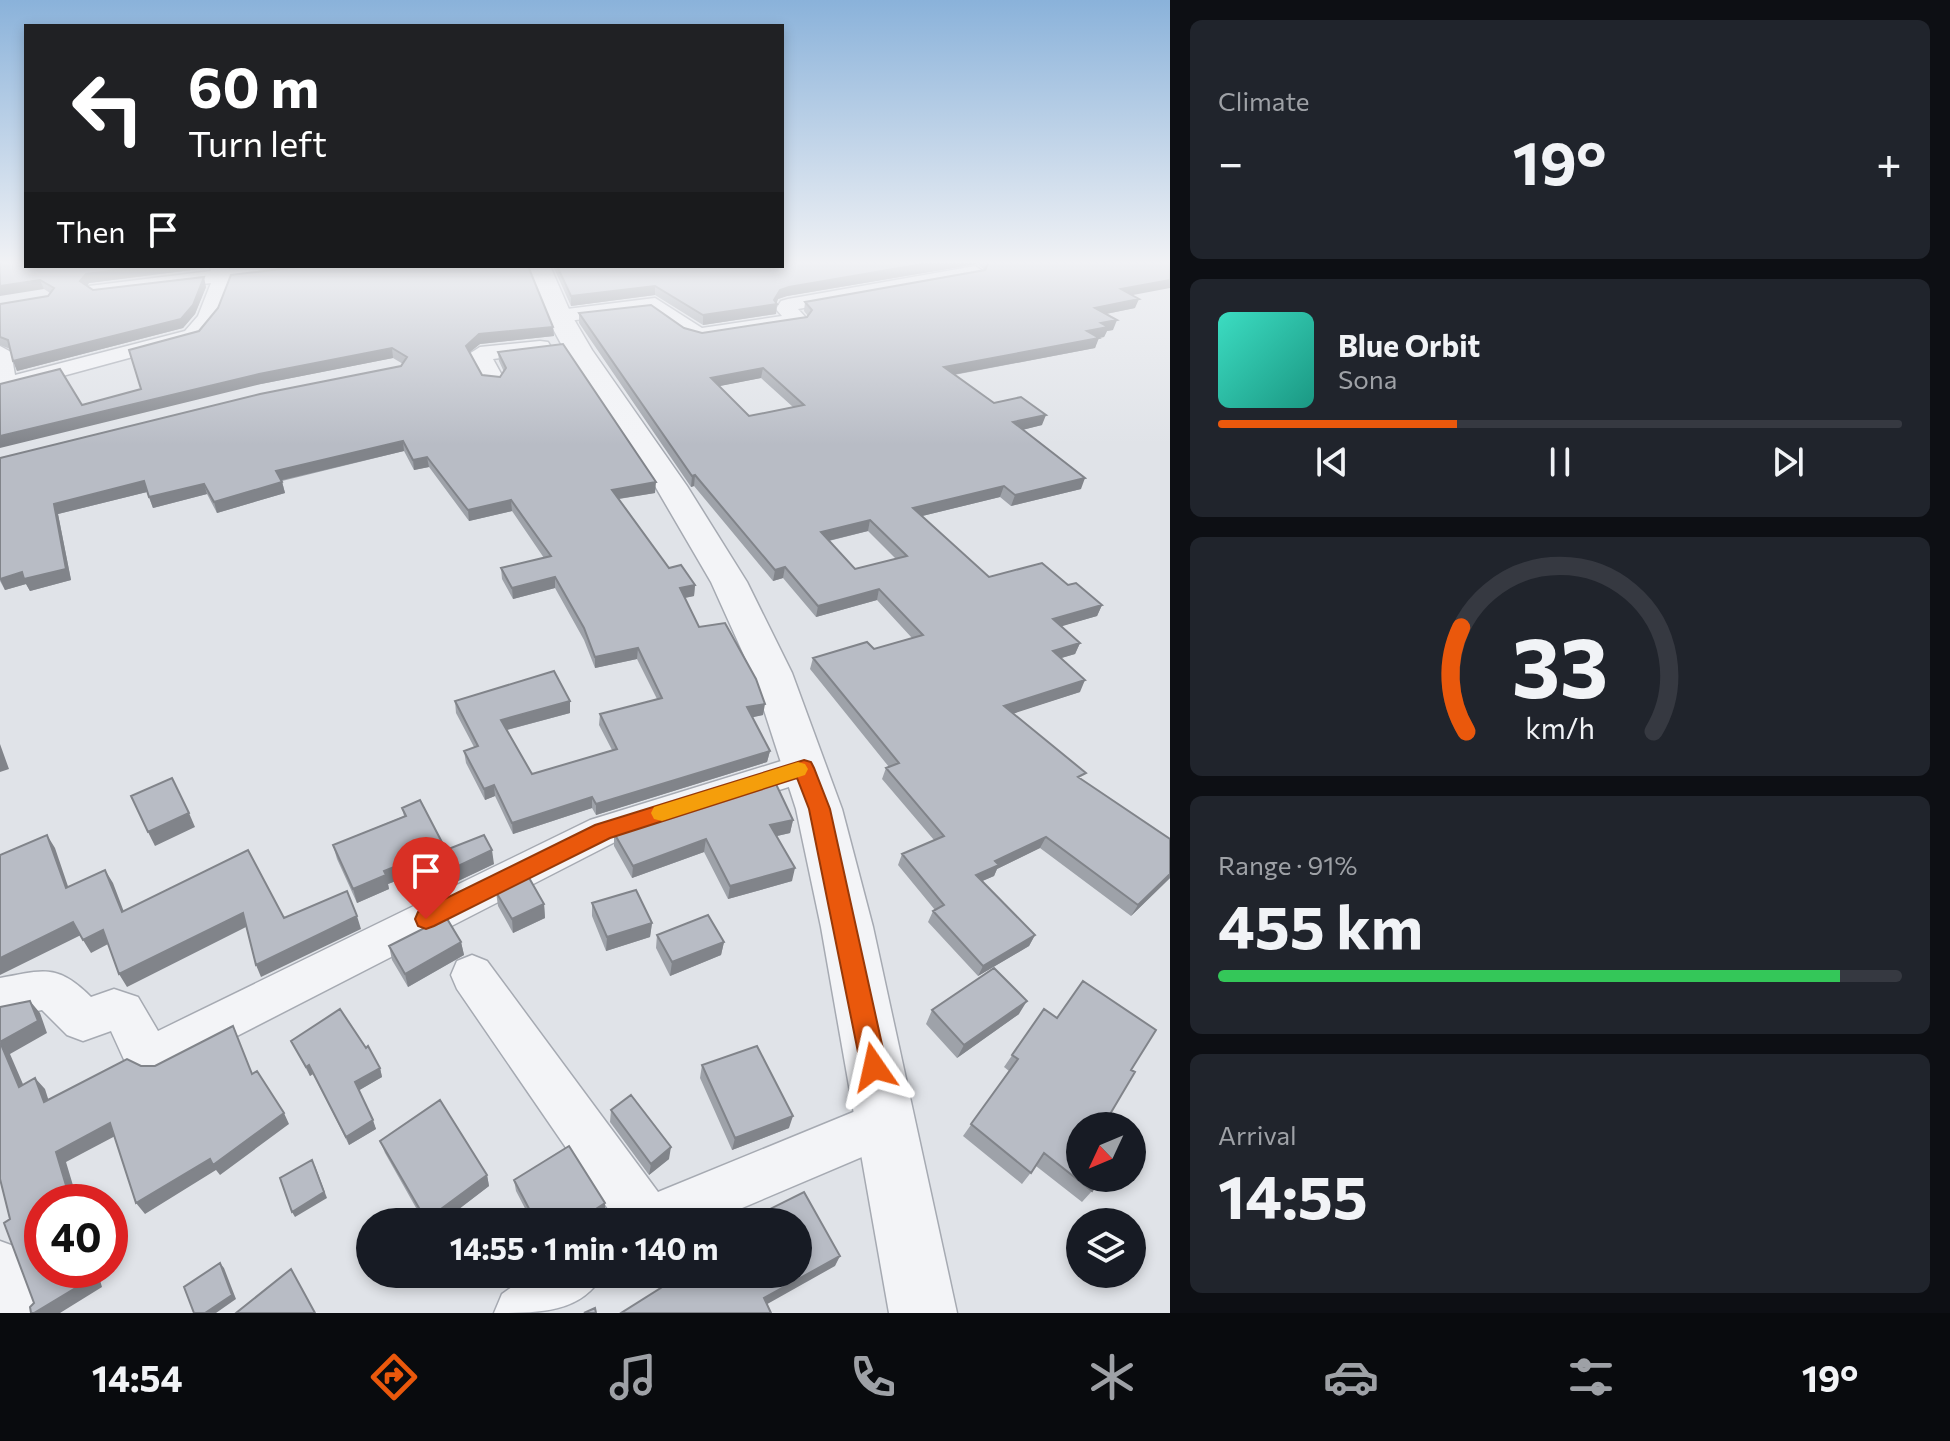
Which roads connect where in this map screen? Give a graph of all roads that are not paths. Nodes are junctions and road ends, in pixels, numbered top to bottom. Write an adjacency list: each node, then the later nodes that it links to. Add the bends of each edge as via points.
1 (203, 322): 9 (street, via 192,335)
2 (563, 322): 6 (street)
3 (593, 322): 6 (street)
4 (680, 322): 5 (street, via 710,334)
5 (784, 322)
6 (567, 330): 8 (street, via 480,354); 10 (street, via 729,582 772,673)
7 (0, 352): 9 (street)
8 (493, 379)
9 (3, 385)
10 (804, 768): 12 (street, via 603,831 161,1053 143,1052 121,1012 83,1020 46,989); 13 (street, via 847,927)
11 (472, 975): 14 (street)
12 (0, 998)
13 (885, 1123): 15 (street); 20 (street)
14 (639, 1208)
15 (682, 1208)
16 (0, 1267): 18 (street)
17 (556, 1288): 19 (street)
18 (16, 1313)
19 (521, 1313)
20 (923, 1313)

